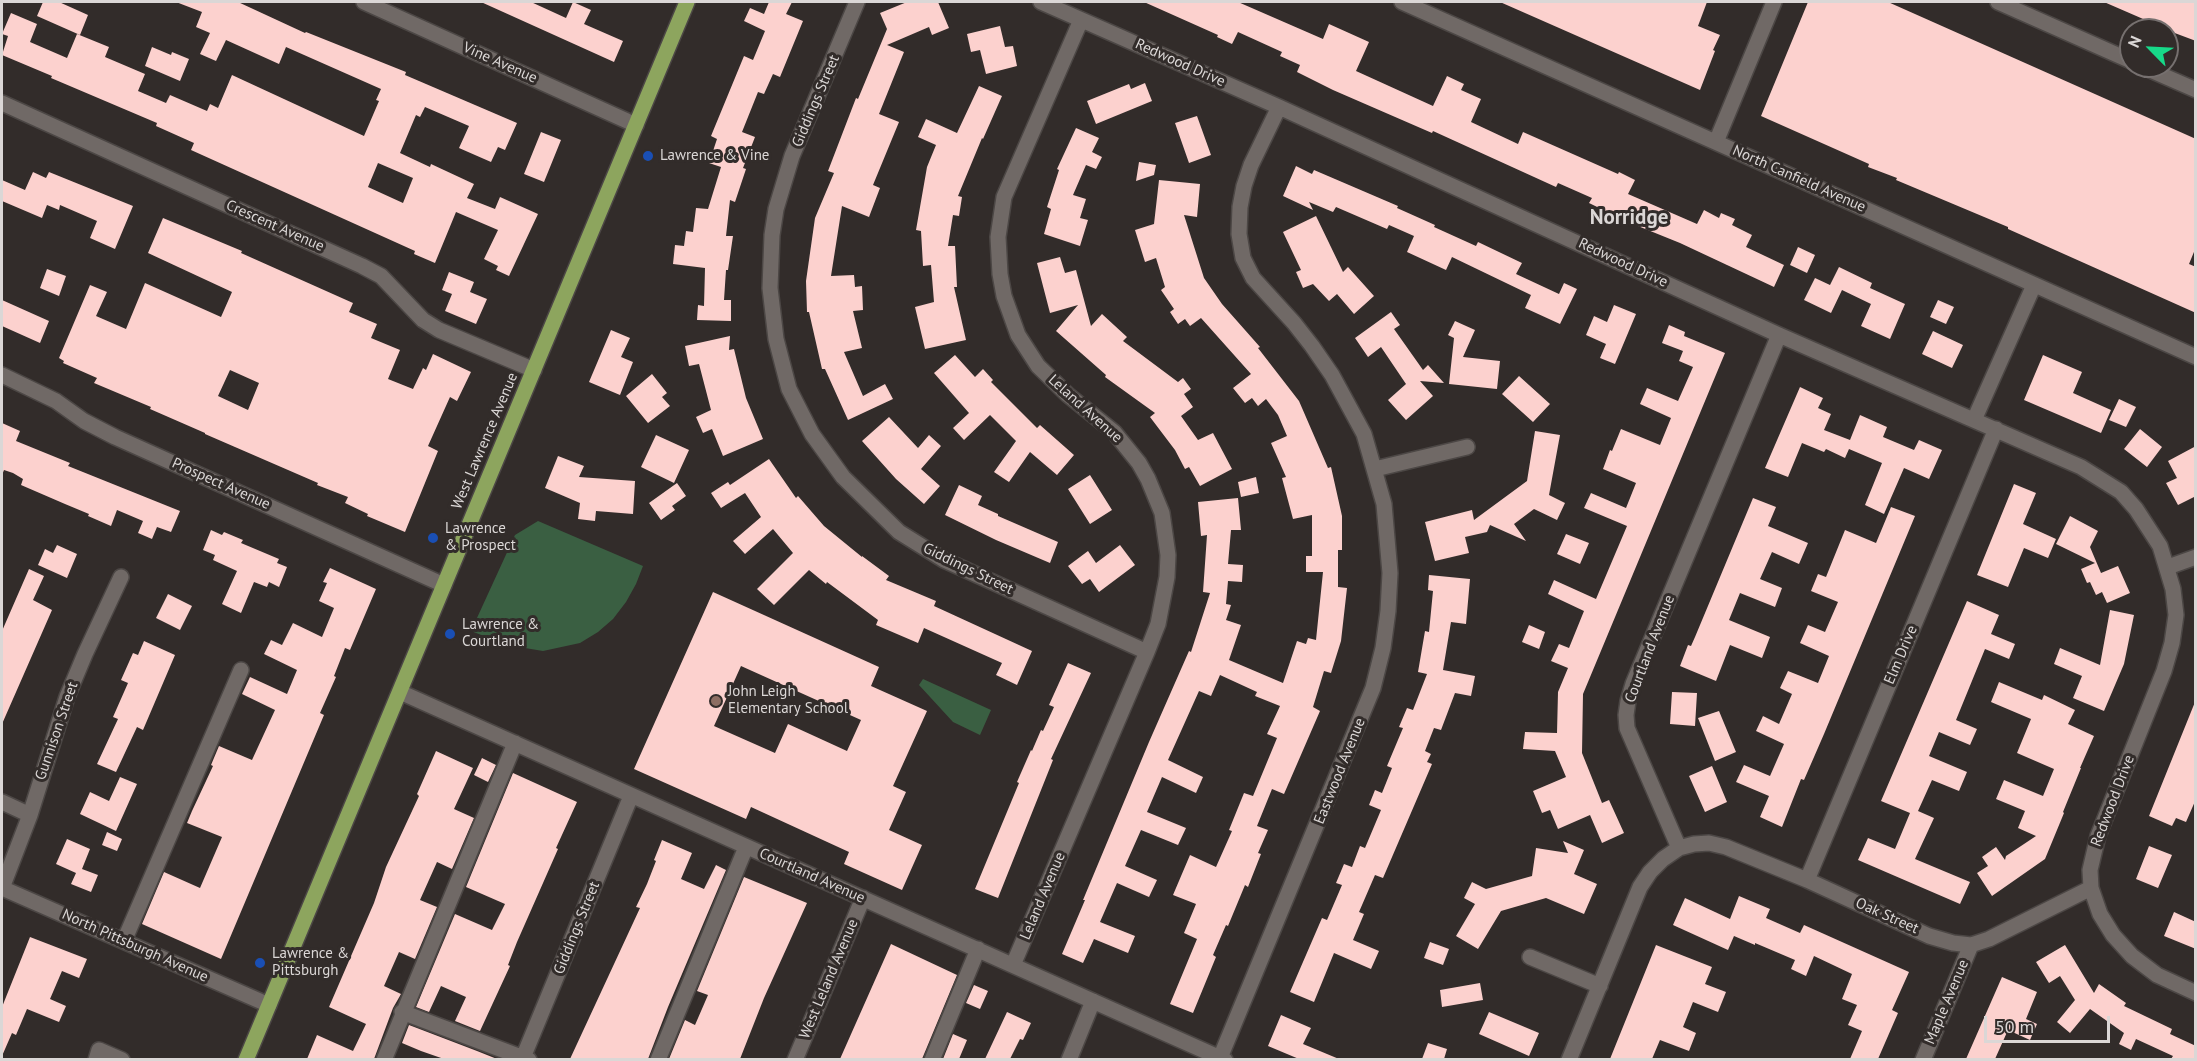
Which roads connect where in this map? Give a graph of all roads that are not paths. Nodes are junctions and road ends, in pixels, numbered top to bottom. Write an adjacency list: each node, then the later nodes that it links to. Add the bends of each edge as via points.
1 (364, 2): 14 (street, Vine Avenue)
2 (687, 2): 14 (main road, West Lawrence Avenue)
3 (857, 2): 29 (street, Giddings Street, via 792,156 776,209 770,296 789,389 812,434 843,477 899,532 944,560)
4 (1041, 2): 8 (street, Redwood Drive)
5 (1402, 2): 15 (street, North Canfield Avenue)
6 (1774, 2): 15 (street)
7 (1998, 2): 9 (street)
8 (1081, 20): 13 (street, Redwood Drive); 29 (street, Leland Avenue, via 1004,197 998,237 999,265 1010,315 1027,351 1052,380 1114,432 1139,463 1156,495 1166,534 1167,578 1158,624)
9 (2119, 56)
10 (2168, 78): 11 (street)
11 (2196, 90)
12 (2, 104): 19 (street, Crescent Avenue, via 362,266 381,276 423,320 439,330)
13 (1279, 106): 17 (street, Redwood Drive); 24 (street, Eastwood Avenue, via 1244,186 1239,234 1243,258 1253,278 1294,323 1332,375 1364,434)
14 (636, 125): 19 (main road, West Lawrence Avenue)
15 (1716, 142): 16 (street, North Canfield Avenue)
16 (2034, 285): 18 (street, North Canfield Avenue); 21 (street)
17 (1779, 335): 21 (street, Redwood Drive); 37 (street, Courtland Avenue, via 1628,701 1627,728)
18 (2196, 357)
19 (534, 370): 28 (main road, West Lawrence Avenue)
20 (2, 375): 28 (street, Prospect Avenue, via 115,436)
21 (1974, 420): 22 (street, Redwood Drive)
22 (1996, 429): 26 (street, Redwood Drive, via 2081,467 2121,492 2160,546); 38 (street, Elm Drive)
23 (1467, 447): 24 (street)
24 (1375, 470): 52 (street, Eastwood Avenue, via 1384,504 1390,573 1388,611 1373,688)
25 (2196, 557): 26 (street)
26 (2168, 567): 40 (street, Redwood Drive, via 2176,615 2172,643 2098,836 2090,870)
27 (121, 577): 35 (street, Gunnison Street, via 68,697)
28 (444, 585): 31 (main road, West Lawrence Avenue)
29 (1147, 652): 46 (street, Leland Avenue)
30 (241, 670): 42 (street)
31 (400, 692): 32 (street, Courtland Avenue); 50 (main road, West Lawrence Avenue)
32 (515, 743): 33 (street, Courtland Avenue); 51 (street)
33 (631, 796): 36 (street, Courtland Avenue); 57 (street, Giddings Street)
34 (2, 802): 35 (street)
35 (30, 815): 39 (street, Gunnison Street)
36 (746, 847): 41 (street, Courtland Avenue); 58 (street)
37 (1679, 848): 38 (street, Oak Street, via 1709,843 1726,846); 47 (street, via 1663,859 1640,887)
38 (1807, 880): 43 (street, Oak Street, via 1929,936)
39 (2, 888): 42 (street, North Pittsburgh Avenue)
40 (2091, 888): 43 (street); 48 (street, Redwood Drive, via 2100,914 2132,956 2157,975)
41 (862, 898): 44 (street, Courtland Avenue); 59 (street, West Leland Avenue)
42 (124, 941): 50 (street, North Pittsburgh Avenue)
43 (1971, 945): 63 (street, Maple Avenue)
44 (978, 949): 46 (street, Courtland Avenue); 60 (street)
45 (1530, 957): 47 (street)
46 (1013, 965): 49 (street, Courtland Avenue)
47 (1600, 986): 62 (street)
48 (2196, 993)
49 (1093, 1001): 52 (street, Courtland Avenue); 61 (street)
50 (269, 1005): 55 (main road, West Lawrence Avenue)
51 (402, 1012): 56 (street); 57 (street)
52 (1223, 1058)
53 (96, 1059): 54 (street, via 99,1050)
54 (122, 1059)
55 (246, 1059)
56 (384, 1059)
57 (525, 1059)
58 (658, 1059)
59 (795, 1059)
60 (932, 1059)
61 (1069, 1059)
62 (1569, 1059)
63 (1923, 1059)

